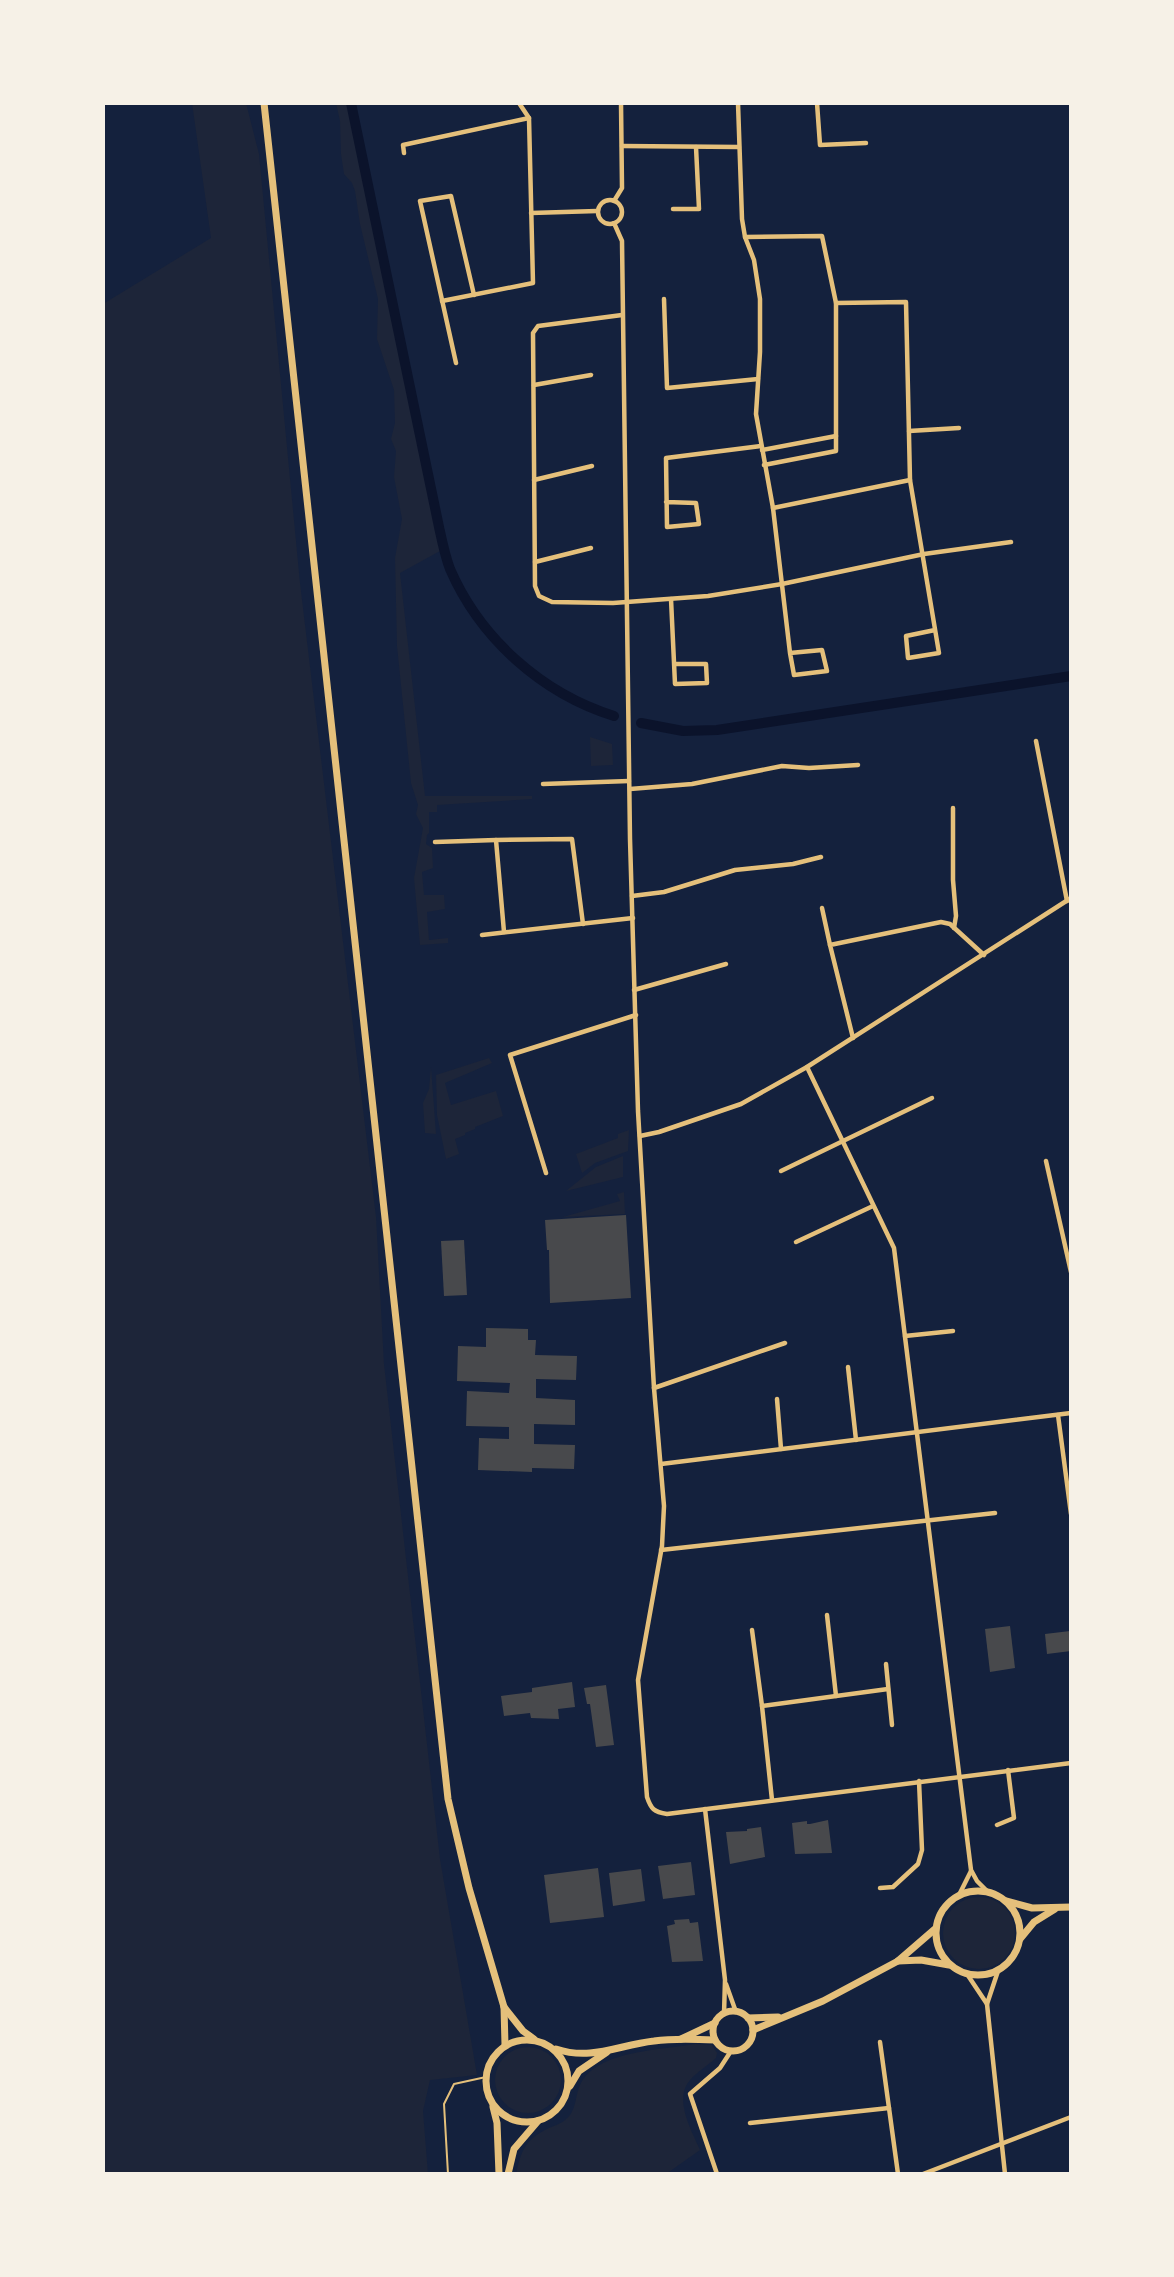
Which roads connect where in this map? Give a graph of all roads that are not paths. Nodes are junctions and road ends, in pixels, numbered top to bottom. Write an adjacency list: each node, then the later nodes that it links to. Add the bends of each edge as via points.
1 (264, 103): 125 (main road, via 448,1800)
2 (519, 103): 6 (street)
3 (621, 103): 8 (street)
4 (738, 103): 10 (street)
5 (817, 103): 7 (street, via 820,145)
6 (529, 118): 11 (street, via 402,145); 15 (street)
7 (866, 143)
8 (622, 146): 9 (street); 12 (street, via 622,188)
9 (696, 147): 10 (street); 13 (street, via 699,209)
10 (739, 147): 17 (street)
11 (404, 153)
12 (614, 201): 14 (street, via 603,202); 16 (street, via 622,212)
13 (673, 209)
14 (597, 211): 15 (street); 16 (street, via 604,223)
15 (531, 213): 18 (street, via 533,283)
16 (614, 223): 22 (street, via 622,241)
17 (745, 237): 21 (street, via 822,236); 25 (street, via 760,299)
18 (474, 295): 20 (street); 20 (street, via 451,196 420,201)
19 (664, 299): 25 (street, via 667,388)
20 (442, 301): 23 (street)
21 (836, 303): 28 (street, via 906,302); 29 (street)
22 (622, 315): 26 (street, via 538,326 533,333); 43 (street)
23 (456, 363)
24 (591, 375): 26 (street)
25 (758, 379): 30 (street, via 756,414)
26 (534, 386): 33 (street)
27 (959, 429): 28 (street)
28 (909, 431): 34 (street)
29 (836, 436): 30 (street); 31 (street, via 836,451)
30 (761, 448): 31 (street); 35 (street, via 666,458)
31 (764, 465): 36 (street)
32 (592, 466): 33 (street)
33 (534, 480): 40 (street)
34 (910, 480): 36 (street); 39 (street)
35 (666, 502): 35 (street, via 696,503 699,524 667,527)
36 (773, 508): 41 (street)
37 (1011, 542): 39 (street)
38 (590, 548): 40 (street)
39 (924, 554): 41 (street); 44 (street)
40 (535, 562): 43 (street, via 539,596 552,602)
41 (782, 584): 42 (street); 45 (street)
42 (671, 599): 43 (street); 46 (street)
43 (627, 601): 49 (street)
44 (935, 630): 44 (street, via 906,636 908,658 939,653)
45 (790, 653): 45 (street, via 794,675 827,671 822,650)
46 (674, 664): 46 (street, via 706,664 707,683 675,684)
47 (1036, 740): 57 (street)
48 (858, 765): 51 (street, via 782,766 692,784)
49 (629, 781): 50 (street); 51 (street)
50 (543, 784)
51 (629, 789): 56 (street)
52 (953, 808): 61 (street)
53 (496, 840): 54 (street); 60 (street, via 572,839); 62 (street)
54 (435, 842)
55 (821, 857): 56 (street, via 735,870 664,892)
56 (632, 896): 59 (street)
57 (1069, 899): 65 (street)
58 (822, 908): 64 (street)
59 (633, 918): 60 (street); 67 (street)
60 (583, 924): 62 (street)
61 (954, 928): 64 (street, via 941,922); 65 (street)
62 (505, 932): 63 (street)
63 (482, 935)
64 (830, 945): 69 (street)
65 (984, 955): 69 (street)
66 (726, 964): 67 (street)
67 (634, 990): 68 (street)
68 (636, 1016): 72 (street); 76 (street, via 510,1055)
69 (853, 1038): 70 (street)
70 (807, 1067): 72 (street, via 741,1104); 73 (street)
71 (932, 1098): 73 (street)
72 (640, 1136): 84 (street)
73 (842, 1141): 75 (street); 77 (street)
74 (1046, 1161): 79 (street)
75 (781, 1171)
76 (546, 1173)
77 (873, 1206): 78 (street); 81 (street, via 894,1248)
78 (796, 1242)
79 (1071, 1272)
80 (953, 1331): 81 (street)
81 (905, 1336): 88 (street)
82 (785, 1343): 84 (street)
83 (848, 1367): 89 (street)
84 (654, 1388): 91 (street)
85 (777, 1399): 90 (street)
86 (1071, 1413): 87 (street)
87 (1058, 1415): 88 (street); 93 (street)
88 (918, 1432): 89 (street); 94 (street)
89 (856, 1440): 90 (street)
90 (781, 1449): 91 (street)
91 (661, 1464): 95 (street)
92 (995, 1513): 94 (street)
93 (1071, 1514)
94 (927, 1521): 95 (street); 105 (street)
95 (661, 1550): 108 (street, via 638,1680 647,1797 657,1812)
96 (827, 1615): 100 (street)
97 (752, 1630): 101 (street)
98 (886, 1664): 99 (street)
99 (888, 1689): 100 (street); 102 (street)
100 (836, 1696): 101 (street)
101 (762, 1706): 107 (street)
102 (892, 1725)
103 (1071, 1763): 104 (street)
104 (1008, 1770): 105 (street); 109 (street, via 1014,1818)
105 (959, 1776): 106 (street); 110 (street)
106 (919, 1781): 107 (street); 111 (street, via 922,1850 918,1864 893,1887)
107 (772, 1800): 108 (street)
108 (705, 1809): 123 (street)
109 (997, 1825)
110 (971, 1870): 112 (street); 113 (street)
111 (880, 1888)
112 (988, 1892): 113 (main road); 114 (main road)
113 (959, 1895): 117 (main road, via 943,1909)
114 (1003, 1900): 116 (main road); 118 (main road, via 1017,1917)
115 (1071, 1908): 116 (main road)
116 (1055, 1909): 118 (main road, via 1034,1922)
117 (936, 1929): 119 (main road); 120 (main road, via 936,1942)
118 (1020, 1939): 121 (main road, via 1016,1952)
119 (898, 1961): 120 (main road); 128 (main road)
120 (949, 1965): 122 (main road)
121 (998, 1971): 122 (main road); 124 (street)
122 (967, 1975): 124 (street)
123 (725, 1980): 126 (street); 127 (street)
124 (987, 2004): 146 (street)
125 (504, 2007): 132 (main road); 136 (main road)
126 (736, 2012): 127 (main road); 129 (main road)
127 (724, 2014): 130 (main road)
128 (785, 2017): 129 (main road); 131 (main road)
129 (748, 2018): 131 (main road)
130 (715, 2023): 133 (main road); 134 (main road)
131 (753, 2030): 139 (main road, via 749,2043)
132 (534, 2039): 136 (main road); 137 (main road)
133 (680, 2040): 134 (main road); 138 (main road)
134 (715, 2040): 139 (main road)
135 (880, 2042): 142 (street)
136 (505, 2045): 141 (main road, via 488,2065 485,2077)
137 (552, 2047): 138 (main road, via 575,2055); 140 (main road, via 566,2066)
138 (609, 2050): 140 (main road, via 579,2071)
139 (732, 2051): 149 (street, via 690,2094)
140 (568, 2090): 144 (main road, via 558,2109)
141 (492, 2103): 144 (main road, via 512,2120); 147 (main road)
142 (888, 2108): 145 (street); 150 (street)
143 (1071, 2117): 146 (street)
144 (538, 2121): 148 (main road, via 514,2149)
145 (750, 2123)
146 (1001, 2143): 151 (street); 152 (street)
147 (499, 2174)
148 (508, 2174)
149 (717, 2174)
150 (898, 2174)
151 (923, 2174)
152 (1005, 2174)

